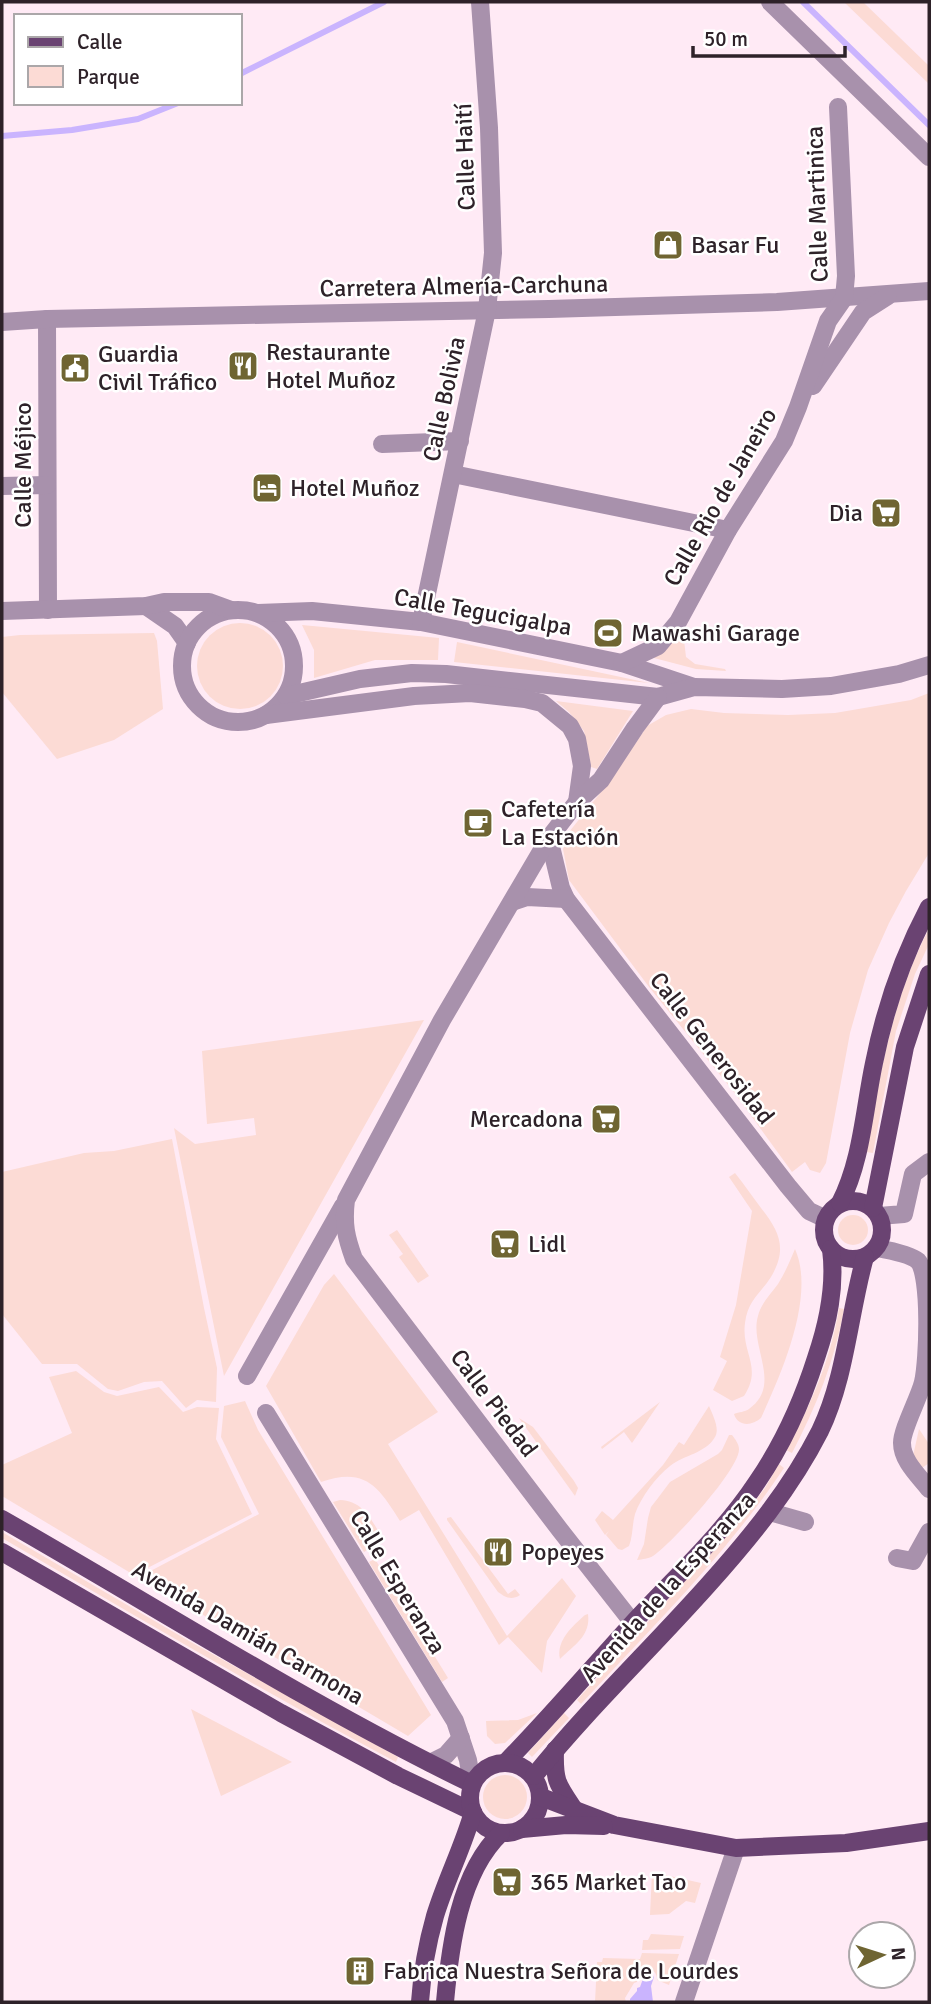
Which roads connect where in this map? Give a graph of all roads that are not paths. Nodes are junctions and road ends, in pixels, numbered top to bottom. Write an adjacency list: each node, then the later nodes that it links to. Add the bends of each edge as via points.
1 (480, 2): 8 (street, Calle Haití, via 493,253)
2 (771, 2): 4 (street)
3 (838, 107): 7 (street, Calle Martinica)
4 (929, 157)
5 (929, 291): 6 (street, Carretera Almería-Carchuna)
6 (891, 294): 7 (street, Carretera Almería-Carchuna); 11 (street, Calle Rio de Janeiro, via 863,313)
7 (844, 298): 8 (street, Carretera Almería-Carchuna); 11 (street, Calle Rio de Janeiro, via 828,321)
8 (487, 310): 9 (street, Carretera Almería-Carchuna); 12 (street, Calle Bolivia)
9 (47, 319): 10 (street, Carretera Almería-Carchuna); 15 (street, Calle Méjico)
10 (2, 322)
11 (799, 407): 17 (street, Calle Rio de Janeiro, via 784,441)
12 (460, 441): 13 (street); 14 (street, Calle Bolivia)
13 (382, 444)
14 (453, 474): 17 (street); 23 (street, Calle Bolivia)
15 (47, 485): 16 (street); 19 (street, Calle Méjico)
16 (2, 486)
17 (728, 530): 25 (street, Calle Rio de Janeiro, via 678,622 658,646)
18 (146, 606): 19 (street); 20 (street, via 209,602); 24 (street, via 175,626)
19 (48, 610): 21 (street)
20 (231, 610): 22 (street); 24 (street, via 205,621)
21 (2, 611)
22 (258, 613): 23 (street, Calle Tegucigalpa, via 312,611); 28 (street, via 285,633 292,648 293,681)
23 (421, 622): 25 (street, Calle Tegucigalpa)
24 (187, 643): 30 (street, via 183,658 187,688 209,714 228,721)
25 (622, 663): 27 (street, Calle Tegucigalpa)
26 (929, 665): 27 (street, Calle Tegucigalpa, via 831,687)
27 (694, 687): 29 (street, Calle Tegucigalpa)
28 (286, 696): 29 (street, Calle Tegucigalpa, via 412,673); 30 (street)
29 (659, 698): 31 (street, Calle Piedad, via 601,780)
30 (266, 715): 31 (street, Calle Piedad, via 470,693 542,703 570,726 577,739 582,766)
31 (577, 802): 32 (street, Calle Piedad)
32 (549, 838): 33 (street, Calle Piedad); 34 (street, Calle Generosidad)
33 (525, 879): 34 (street); 35 (street, Calle Piedad)
34 (564, 893): 35 (street); 42 (street, Calle Generosidad, via 788,1186 809,1211)
35 (512, 902): 39 (street, Calle Piedad, via 442,1020)
36 (929, 907): 40 (main road, via 883,1018 856,1160)
37 (929, 974): 41 (main road, via 905,1047)
38 (929, 1162): 41 (street, via 913,1174 904,1214)
39 (346, 1200): 45 (street, Calle Piedad); 54 (street, Calle Piedad, via 343,1221 354,1259)
40 (840, 1203): 41 (main road, via 866,1203); 42 (main road)
41 (876, 1212): 44 (main road, via 883,1232)
42 (825, 1219): 43 (main road, via 824,1235)
43 (831, 1250): 44 (main road, via 856,1260); 54 (main road, Avenida de la Esperanza, via 834,1270 824,1335 792,1422 733,1514)
44 (871, 1252): 47 (street, via 918,1261 926,1272 929,1320 923,1381 902,1443 906,1460); 48 (main road, Avenida de la Esperanza, via 821,1428)
45 (247, 1376)
46 (266, 1413): 55 (street, Calle Esperanza, via 455,1721)
47 (929, 1489)
48 (770, 1512): 50 (street); 56 (main road, Avenida de la Esperanza, via 683,1614)
49 (2, 1519): 58 (main road, Avenida Damián Carmona)
50 (804, 1522)
51 (929, 1532): 53 (street)
52 (2, 1552): 63 (main road, Avenida Damián Carmona, via 281,1713)
53 (905, 1560)
54 (633, 1623): 57 (main road, Avenida de la Esperanza)
55 (461, 1738): 58 (street, via 446,1755); 60 (street, Calle Esperanza)
56 (555, 1750): 59 (main road, Avenida de la Esperanza); 62 (main road, via 559,1787)
57 (506, 1762): 59 (main road); 60 (main road, via 485,1768)
58 (430, 1763): 60 (main road, Avenida Damián Carmona)
59 (534, 1776): 61 (main road)
60 (472, 1784): 63 (main road)
61 (541, 1797): 62 (main road); 65 (main road, via 536,1816)
62 (574, 1809): 64 (main road)
63 (472, 1812): 67 (main road, via 482,1825); 69 (main road, via 436,1915)
64 (614, 1825): 65 (main road); 68 (main road)
65 (522, 1829): 67 (main road)
66 (929, 1831): 68 (main road, via 846,1843)
67 (501, 1833): 70 (main road, via 474,1871 465,1898 450,1956)
68 (736, 1848): 71 (street)
69 (420, 2002)
70 (445, 2002)
71 (684, 2002)

